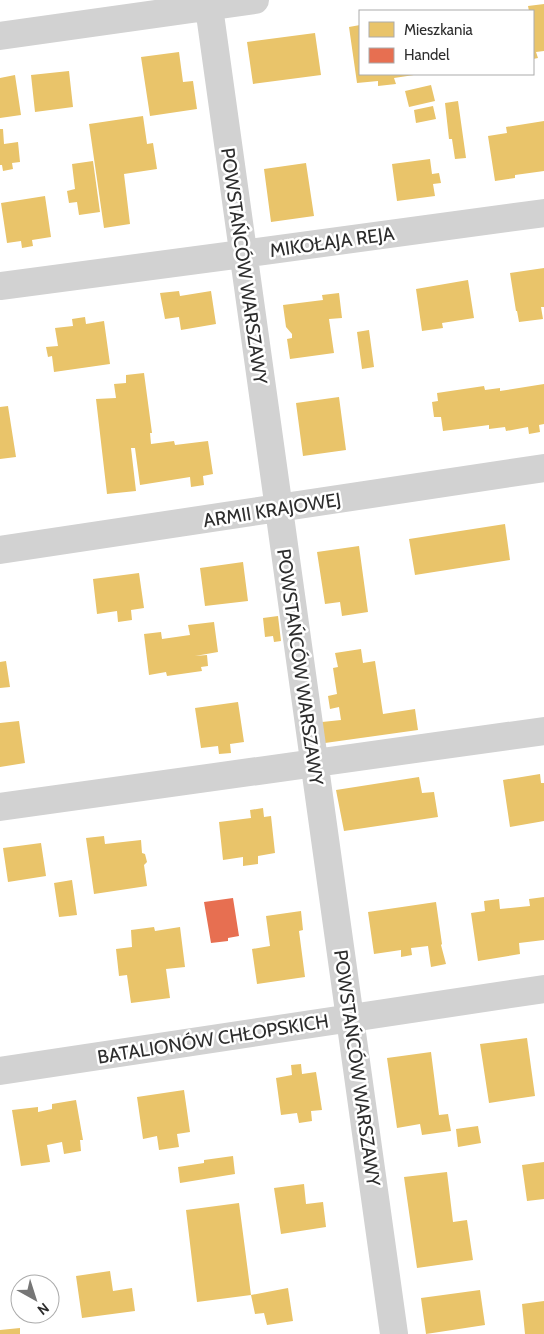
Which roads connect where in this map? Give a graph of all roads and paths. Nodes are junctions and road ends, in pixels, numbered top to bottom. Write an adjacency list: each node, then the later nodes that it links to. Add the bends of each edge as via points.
1 (255, 0): 2 (street)
2 (208, 4): 3 (street); 5 (street, POWSTAŃCÓW WARSZAWY)
3 (0, 36)
4 (544, 213): 5 (street, MIKOŁAJA REJA)
5 (242, 254): 6 (street, MIKOŁAJA REJA); 8 (street, POWSTAŃCÓW WARSZAWY)
6 (0, 286)
7 (544, 468): 8 (street, ARMII KRAJOWEJ)
8 (278, 509): 9 (street, ARMII KRAJOWEJ); 11 (street, POWSTAŃCÓW WARSZAWY)
9 (0, 550)
10 (544, 731): 11 (street)
11 (313, 764): 12 (street); 14 (street, POWSTAŃCÓW WARSZAWY)
12 (0, 806)
13 (544, 990): 14 (street, BATALIONÓW CHŁOPSKICH)
14 (351, 1018): 15 (street, BATALIONÓW CHŁOPSKICH); 16 (street, POWSTAŃCÓW WARSZAWY)
15 (0, 1070)
16 (394, 1334)

